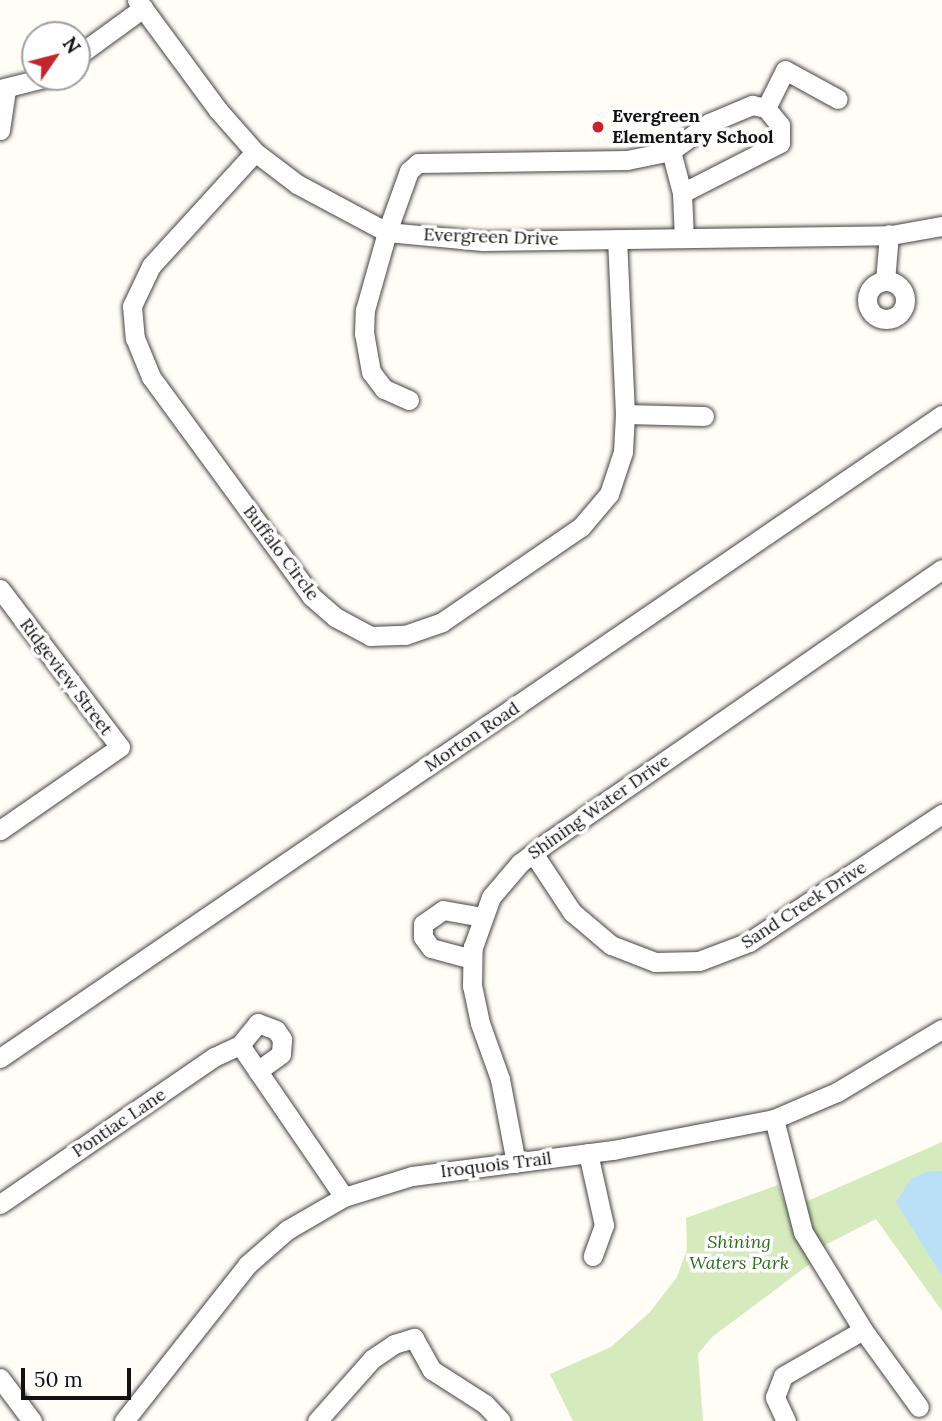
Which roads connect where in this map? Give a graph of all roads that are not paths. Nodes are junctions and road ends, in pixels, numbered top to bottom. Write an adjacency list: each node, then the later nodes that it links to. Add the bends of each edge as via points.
1 (140, 4): 2 (street); 8 (street, Evergreen Drive)
2 (91, 44)
3 (21, 85): 4 (street)
4 (3, 90): 7 (street)
5 (838, 99): 6 (street, via 785,70)
6 (766, 108): 9 (street, via 752,105 709,123); 10 (street, via 780,125 780,143)
7 (0, 130)
8 (255, 152): 12 (street, Evergreen Drive, via 298,184); 18 (street, Buffalo Circle, via 151,266 132,306 135,338 151,377 311,596 335,617 370,636 393,637 427,629 581,527 609,494 617,476)
9 (671, 152): 10 (street); 12 (street, via 627,160 418,163 409,171)
10 (682, 193): 14 (street)
11 (942, 226): 13 (street, Evergreen Drive)
12 (387, 232): 15 (street, Evergreen Drive, via 483,241); 17 (street, via 365,310 364,344 371,372 384,388)
13 (889, 234): 14 (street, Evergreen Drive); 16 (street)
14 (684, 238): 15 (street, Evergreen Drive)
15 (617, 239): 18 (street, Buffalo Circle)
16 (885, 281)
17 (410, 401)
18 (625, 414): 20 (street)
19 (942, 415): 30 (street, Morton Road)
20 (704, 416)
21 (942, 569): 25 (street, Shining Water Drive)
22 (0, 589): 24 (street, Ridgeview Street, via 120,747)
23 (942, 814): 25 (street, Sand Creek Drive, via 749,942 699,961 655,962 605,941 572,912)
24 (0, 830)
25 (533, 853): 26 (street, Shining Water Drive, via 505,878)
26 (481, 918): 27 (street, Shining Water Drive); 27 (street, via 443,910 423,924 423,937 431,948)
27 (472, 959): 34 (street, Shining Water Drive, via 474,1004 496,1062)
28 (942, 1029): 32 (street, Iroquois Trail, via 837,1092)
29 (240, 1045): 31 (street); 31 (street, Pontiac Lane, via 258,1023 276,1030 282,1040 281,1054); 36 (street, Pontiac Lane, via 214,1057)
30 (0, 1058)
31 (258, 1072): 35 (street)
32 (774, 1119): 33 (street, Iroquois Trail); 38 (street, via 798,1221)
33 (588, 1153): 34 (street, Iroquois Trail); 37 (street, via 604,1225)
34 (516, 1163): 35 (street, Iroquois Trail, via 412,1176)
35 (344, 1197): 43 (street, Iroquois Trail, via 287,1230 247,1265)
36 (0, 1205)
37 (593, 1256)
38 (863, 1329): 40 (street); 45 (street, via 783,1376 775,1397)
39 (0, 1378): 42 (street)
40 (919, 1406)
41 (497, 1419): 44 (street, via 432,1370 414,1338 394,1344 372,1359)
42 (32, 1421)
43 (124, 1421)
44 (317, 1421)
45 (786, 1421)

